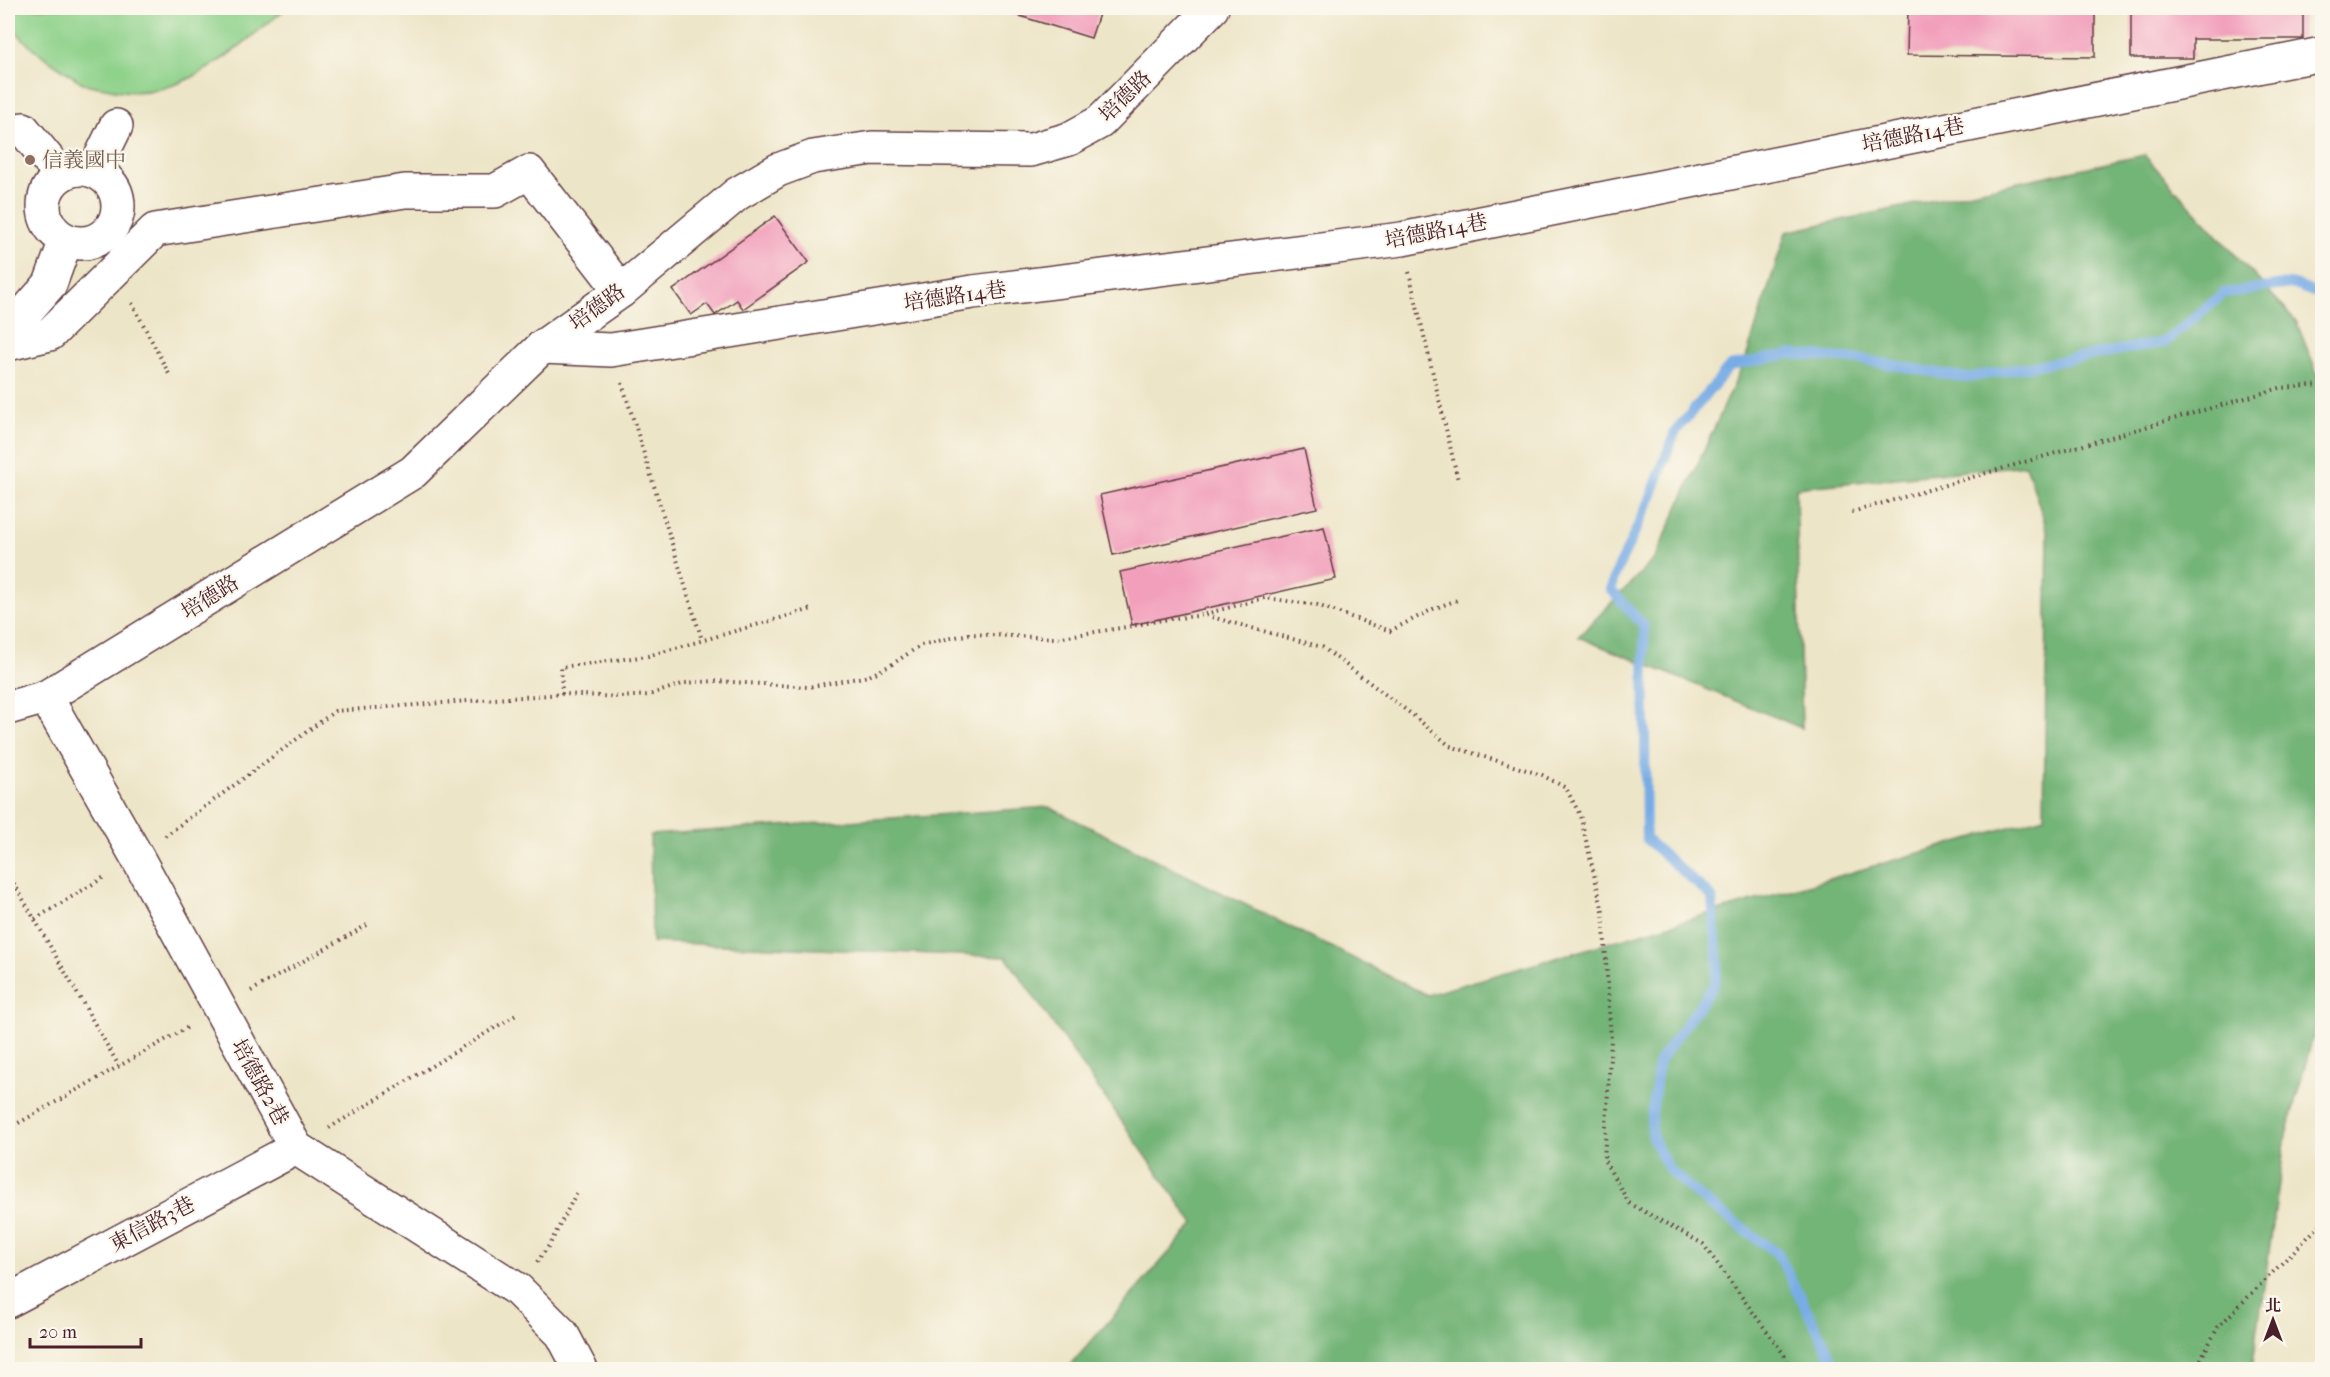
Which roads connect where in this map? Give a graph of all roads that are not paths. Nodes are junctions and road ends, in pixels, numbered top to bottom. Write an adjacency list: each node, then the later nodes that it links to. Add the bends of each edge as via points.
1 (1212, 8): 8 (main road, 培德路, via 1100,122 1069,139 1031,150 872,148 813,157 778,170 736,194)
2 (2322, 54): 11 (main road, 培德路14巷, via 1402,239 973,292 611,350)
3 (116, 126): 5 (main road)
4 (23, 129): 6 (main road)
5 (94, 171): 6 (main road, via 71,170); 7 (main road, via 104,177 117,196 115,219 100,237 89,242)
6 (60, 174): 7 (main road, via 52,182 44,203 49,225)
7 (66, 240): 9 (main road, via 50,284)
8 (621, 291): 10 (main road, via 529,172 495,191 405,191 155,230 50,334); 11 (main road, 培德路)
9 (8, 332)
10 (8, 344)
11 (542, 347): 12 (main road, 培德路, via 413,471)
12 (46, 697): 13 (main road, 培德路); 14 (main road, 培德路2巷)
13 (8, 708)
14 (297, 1148): 15 (main road, 東信路3巷); 16 (main road, 培德路2巷, via 518,1290 562,1334)
15 (8, 1301)
16 (581, 1370)

